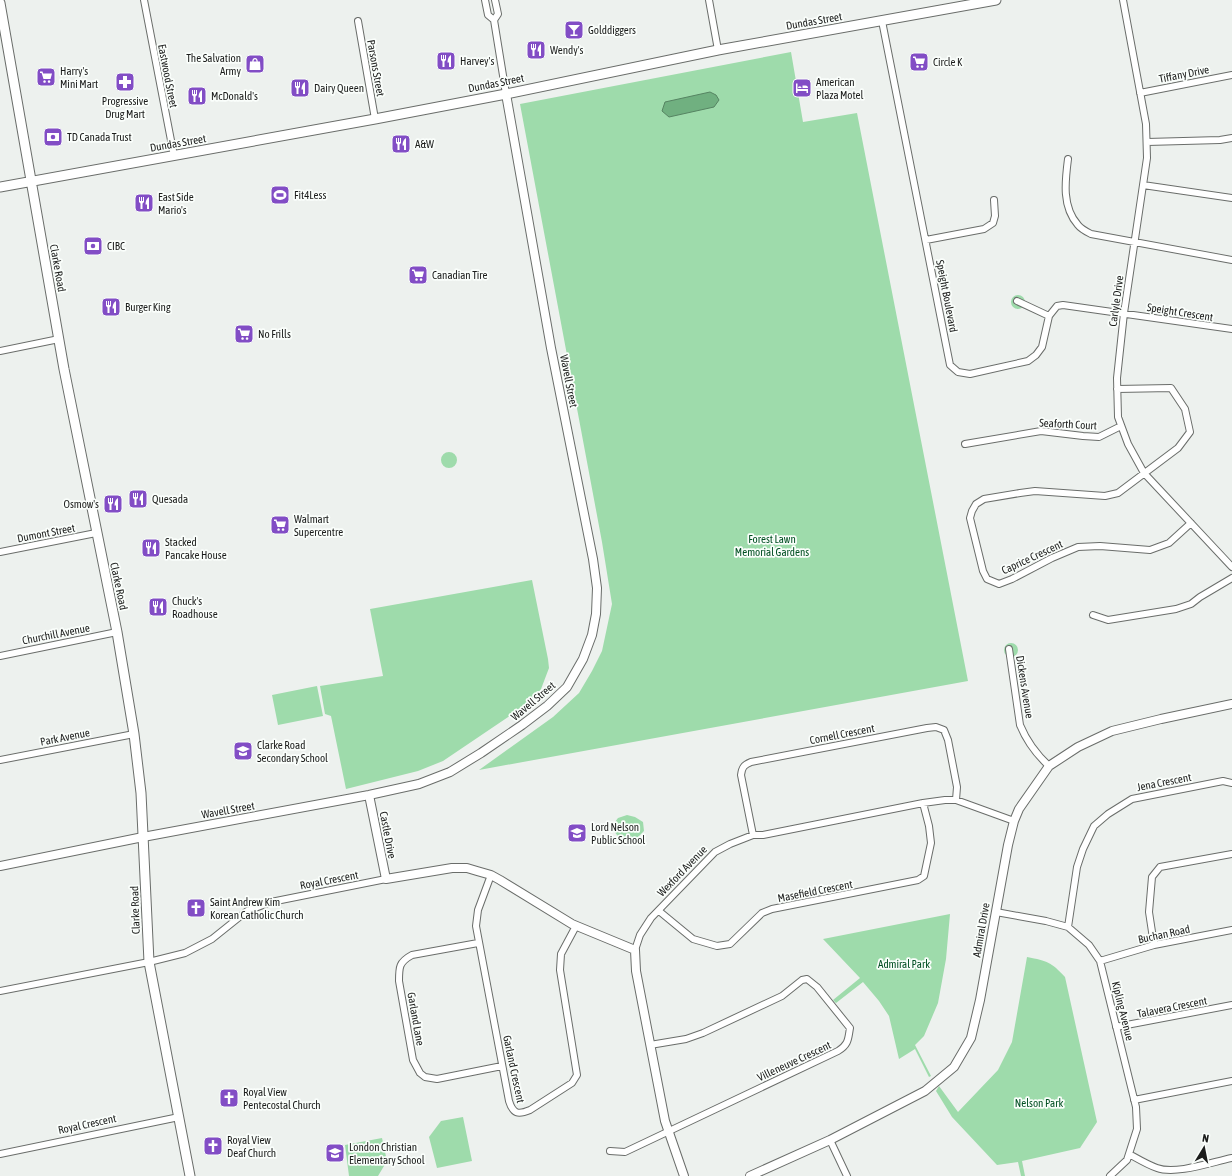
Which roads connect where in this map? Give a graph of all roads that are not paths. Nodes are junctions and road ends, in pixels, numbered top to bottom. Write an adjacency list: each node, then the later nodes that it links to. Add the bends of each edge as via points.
1 (144, 0): 18 (street, Eastwood Street)
2 (485, 0): 8 (street, via 488,15)
3 (495, 0): 8 (street, via 498,14)
4 (709, 0): 11 (street)
5 (996, 0): 10 (main road, Dundas Street)
6 (1123, 0): 13 (street, Carlyle Drive)
7 (0, 3): 20 (main road, Clarke Road)
8 (494, 20): 14 (street)
9 (358, 21): 15 (street, Parsons Street)
10 (882, 21): 11 (main road, Dundas Street); 25 (street, Speight Boulevard)
11 (718, 50): 14 (main road, Dundas Street)
12 (1232, 75): 13 (street, Tiffany Drive)
13 (1140, 93): 17 (street, Carlyle Drive)
14 (506, 94): 15 (main road, Dundas Street); 52 (street, Wavell Street, via 549,335 593,559 597,588 592,635 583,659 567,687 522,725 450,772 419,784)
15 (375, 119): 18 (main road, Dundas Street)
16 (1232, 138): 17 (street)
17 (1147, 142): 21 (street, Carlyle Drive)
18 (174, 156): 20 (main road, Dundas Street)
19 (1068, 159): 26 (street, via 1065,194 1071,214 1079,227 1091,234)
20 (30, 183): 22 (main road, Dundas Street); 32 (main road, Clarke Road)
21 (1143, 185): 23 (street); 26 (street, Carlyle Drive)
22 (0, 187)
23 (1232, 198)
24 (994, 200): 25 (street, via 996,216 993,223 984,229)
25 (926, 240): 30 (street, Speight Boulevard, via 950,365 958,372 970,374 1028,361 1042,346)
26 (1135, 242): 27 (street); 29 (street, Carlyle Drive)
27 (1232, 260)
28 (1017, 301): 30 (street)
29 (1124, 313): 30 (street, via 1063,305 1057,306); 31 (street, Speight Crescent); 34 (street, Carlyle Drive)
30 (1049, 316)
31 (1232, 329)
32 (59, 339): 33 (street); 39 (main road, Clarke Road)
33 (0, 351)
34 (1117, 389): 35 (street, Carlyle Drive, via 1118,417); 37 (street, via 1171,388 1185,409 1190,432 1178,448)
35 (1121, 426): 36 (street, Seaforth Court, via 1099,437 1042,431); 37 (street, Carlyle Drive)
36 (964, 444)
37 (1144, 473): 38 (street, Carlyle Drive); 38 (street, Caprice Crescent, via 1118,493 1111,495 1035,491 984,499 976,504 970,518 987,579 999,584 1078,547 1150,550 1169,543)
38 (1191, 524): 41 (street, Carlyle Drive)
39 (96, 533): 40 (street, Dumont Street); 44 (main road, Clarke Road)
40 (0, 552)
41 (1232, 567)
42 (1232, 578): 43 (street, via 1191,604 1176,609 1108,620)
43 (1092, 616)
44 (117, 632): 46 (street, Churchill Avenue); 48 (main road, Clarke Road)
45 (1009, 649): 50 (street, Dickens Avenue, via 1020,725 1037,755)
46 (0, 656)
47 (1232, 704): 50 (street, Admiral Drive, via 1112,732 1078,746)
48 (134, 734): 49 (street, Park Avenue); 57 (main road, Clarke Road)
49 (0, 760)
50 (1049, 766): 55 (street, Admiral Drive, via 1019,809)
51 (1232, 783): 65 (street, Jena Crescent, via 1223,781 1132,799 1094,826 1077,867)
52 (369, 795): 57 (street, Wavell Street); 61 (street, Castle Drive)
53 (956, 800): 54 (street, Wexford Avenue); 55 (street, Wexford Avenue); 56 (street, Cornell Crescent, via 957,787 944,730 936,727 927,728 751,762 744,766 741,775)
54 (923, 803): 56 (street, Wexford Avenue); 62 (street, Masefield Crescent, via 931,842 924,876 918,880 772,909 762,913 730,944 717,946 693,939)
55 (1014, 821): 63 (street, Admiral Drive)
56 (752, 835): 62 (street, Wexford Avenue, via 715,852)
57 (143, 837): 59 (street, Wavell Street); 71 (main road, Clarke Road)
58 (1232, 854): 68 (street, via 1160,867 1152,876 1149,912)
59 (0, 866)
60 (491, 875): 61 (street, Royal Crescent, via 468,868 452,868); 64 (street, Royal Crescent); 67 (street, Garland Crescent, via 478,910)
61 (386, 879): 71 (street, Royal Crescent, via 265,904 247,911 212,939 185,953)
62 (659, 910): 69 (street, Wexford Avenue, via 640,935)
63 (996, 912): 65 (street, Kipling Avenue); 81 (street, Admiral Drive, via 971,1038 954,1066 925,1091)
64 (576, 926): 69 (street, Royal Crescent); 76 (street, Garland Crescent, via 561,954 560,970 577,1075 572,1083 523,1113 511,1109)
65 (1068, 927): 70 (street, Kipling Avenue, via 1089,945)
66 (1232, 930): 68 (street, Buchan Road)
67 (478, 943): 76 (street, Garland Crescent); 76 (street, Garland Lane, via 412,955 402,963 399,981 413,1060 424,1077 437,1079)
68 (1154, 945): 70 (street, Buchan Road)
69 (635, 950): 75 (street, Wexford Avenue, via 636,971)
70 (1100, 961): 74 (street, Kipling Avenue)
71 (149, 962): 72 (street, Royal Crescent); 79 (main road, Clarke Road)
72 (0, 991)
73 (1232, 1005): 74 (street, Talavera Crescent)
74 (1116, 1027): 78 (street, Kipling Avenue)
75 (650, 1045): 80 (street, Wexford Avenue); 80 (street, Villeneuve Crescent, via 703,1033 782,996 807,979 817,987 850,1028 848,1041 838,1051)
76 (502, 1066)
77 (1232, 1081): 78 (street)
78 (1134, 1100): 84 (street, Kipling Avenue, via 1137,1129)
79 (179, 1117): 83 (street, Royal Crescent); 86 (main road, Clarke Road)
80 (669, 1130): 82 (street, via 625,1152); 87 (street, Wexford Avenue)
81 (830, 1140): 88 (street, Admiral Drive); 89 (street)
82 (610, 1151)
83 (0, 1154)
84 (1129, 1154): 85 (street, via 1166,1170 1179,1170); 90 (street, Kipling Avenue, via 1127,1160)
85 (1232, 1158)
86 (190, 1176)
87 (684, 1176)
88 (750, 1176)
89 (847, 1176)
90 (1110, 1176)

